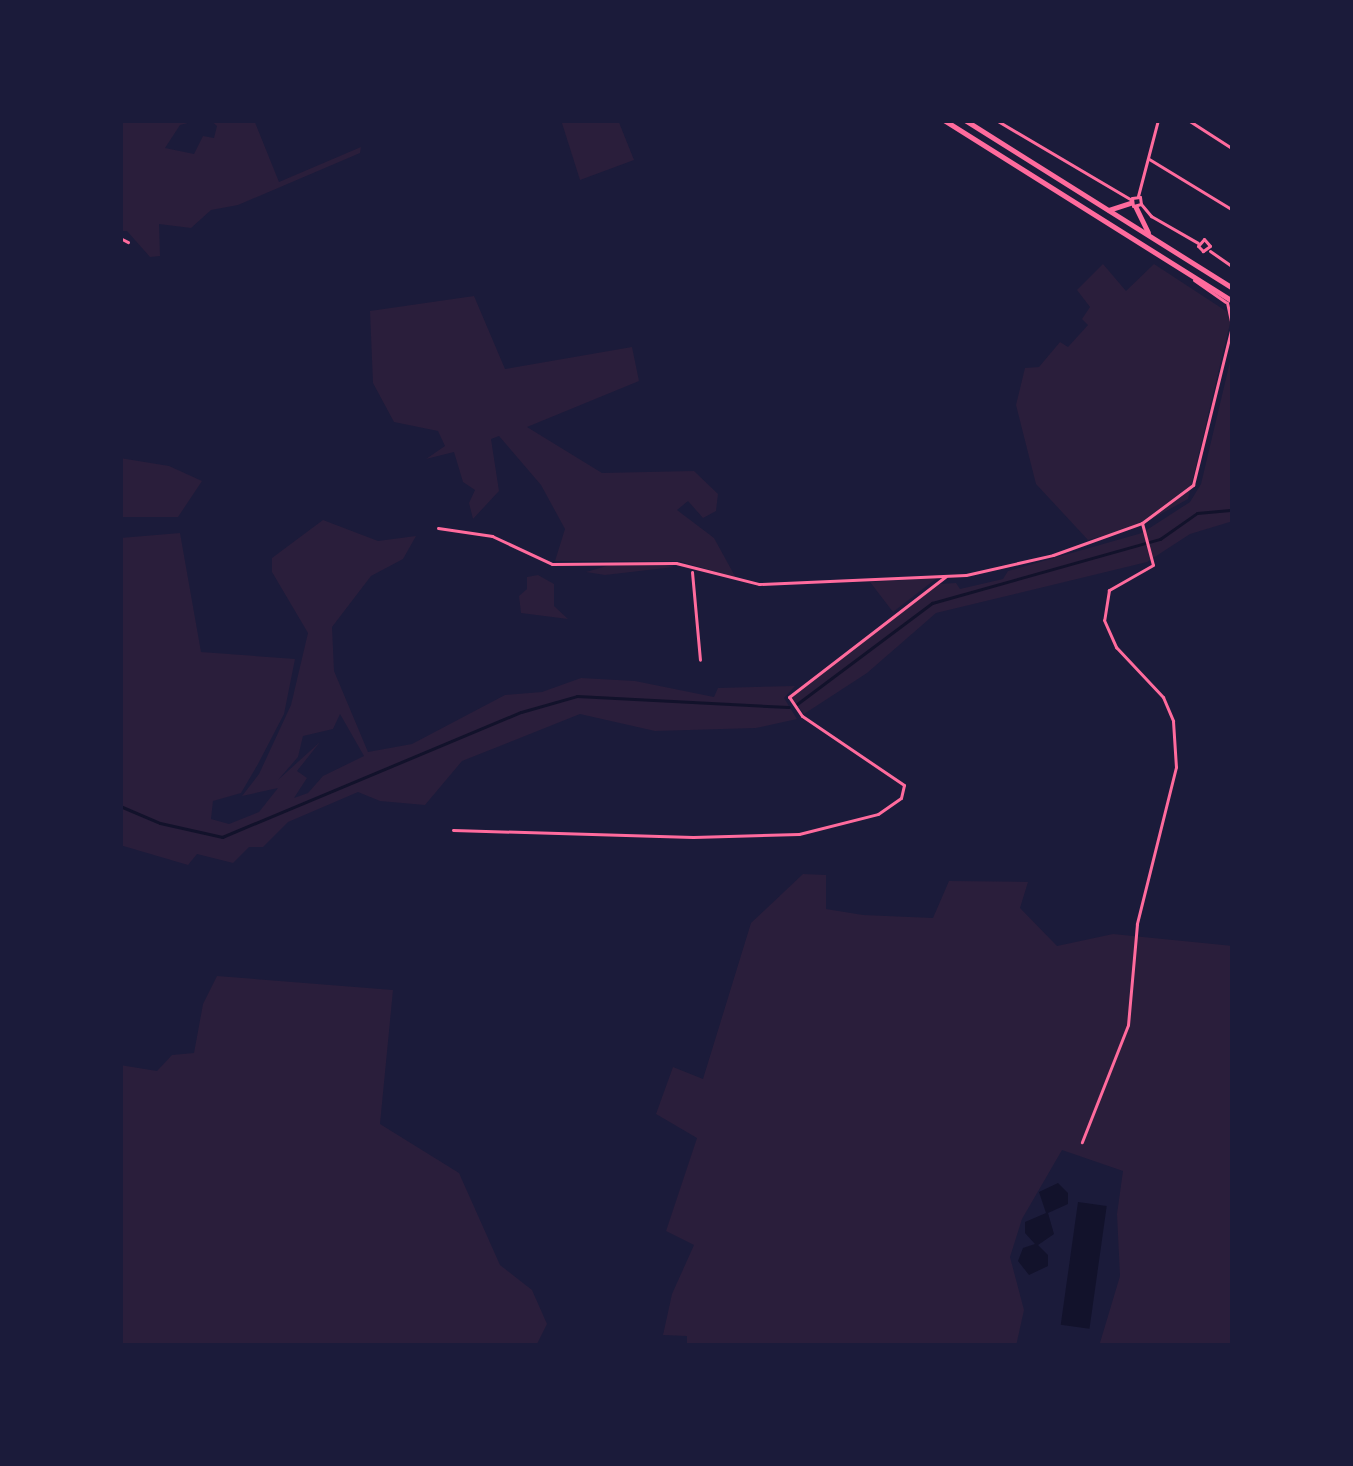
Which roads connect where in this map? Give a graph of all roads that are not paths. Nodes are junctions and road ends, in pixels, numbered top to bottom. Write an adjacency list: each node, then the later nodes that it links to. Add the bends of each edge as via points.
1 (944, 120): 16 (main road)
2 (965, 120): 9 (main road)
3 (996, 120): 8 (street)
4 (1158, 120): 7 (street)
5 (1188, 120): 6 (street)
6 (1233, 149)
7 (1148, 158): 8 (street); 10 (street)
8 (1135, 203): 9 (main road); 11 (main road); 14 (street)
9 (1109, 210): 11 (main road)
10 (1233, 210)
11 (1151, 237): 15 (main road)
12 (120, 238): 13 (street)
13 (128, 242)
14 (1233, 267)
15 (1233, 288)
16 (1230, 302): 17 (street)
17 (1233, 326): 18 (street, via 1193,485)
18 (1142, 523): 21 (street, via 1053,556); 24 (street, via 1154,562 1109,590 1104,620 1116,647 1168,708 1175,767 1137,924 1128,1025)
19 (439, 528): 20 (street, via 491,536 552,564 652,561)
20 (692, 569): 21 (street, via 759,584); 22 (street)
21 (948, 575): 23 (street, via 789,697 802,716 904,785 878,814 799,834)
22 (700, 660)
23 (453, 830)
24 (1082, 1142)

